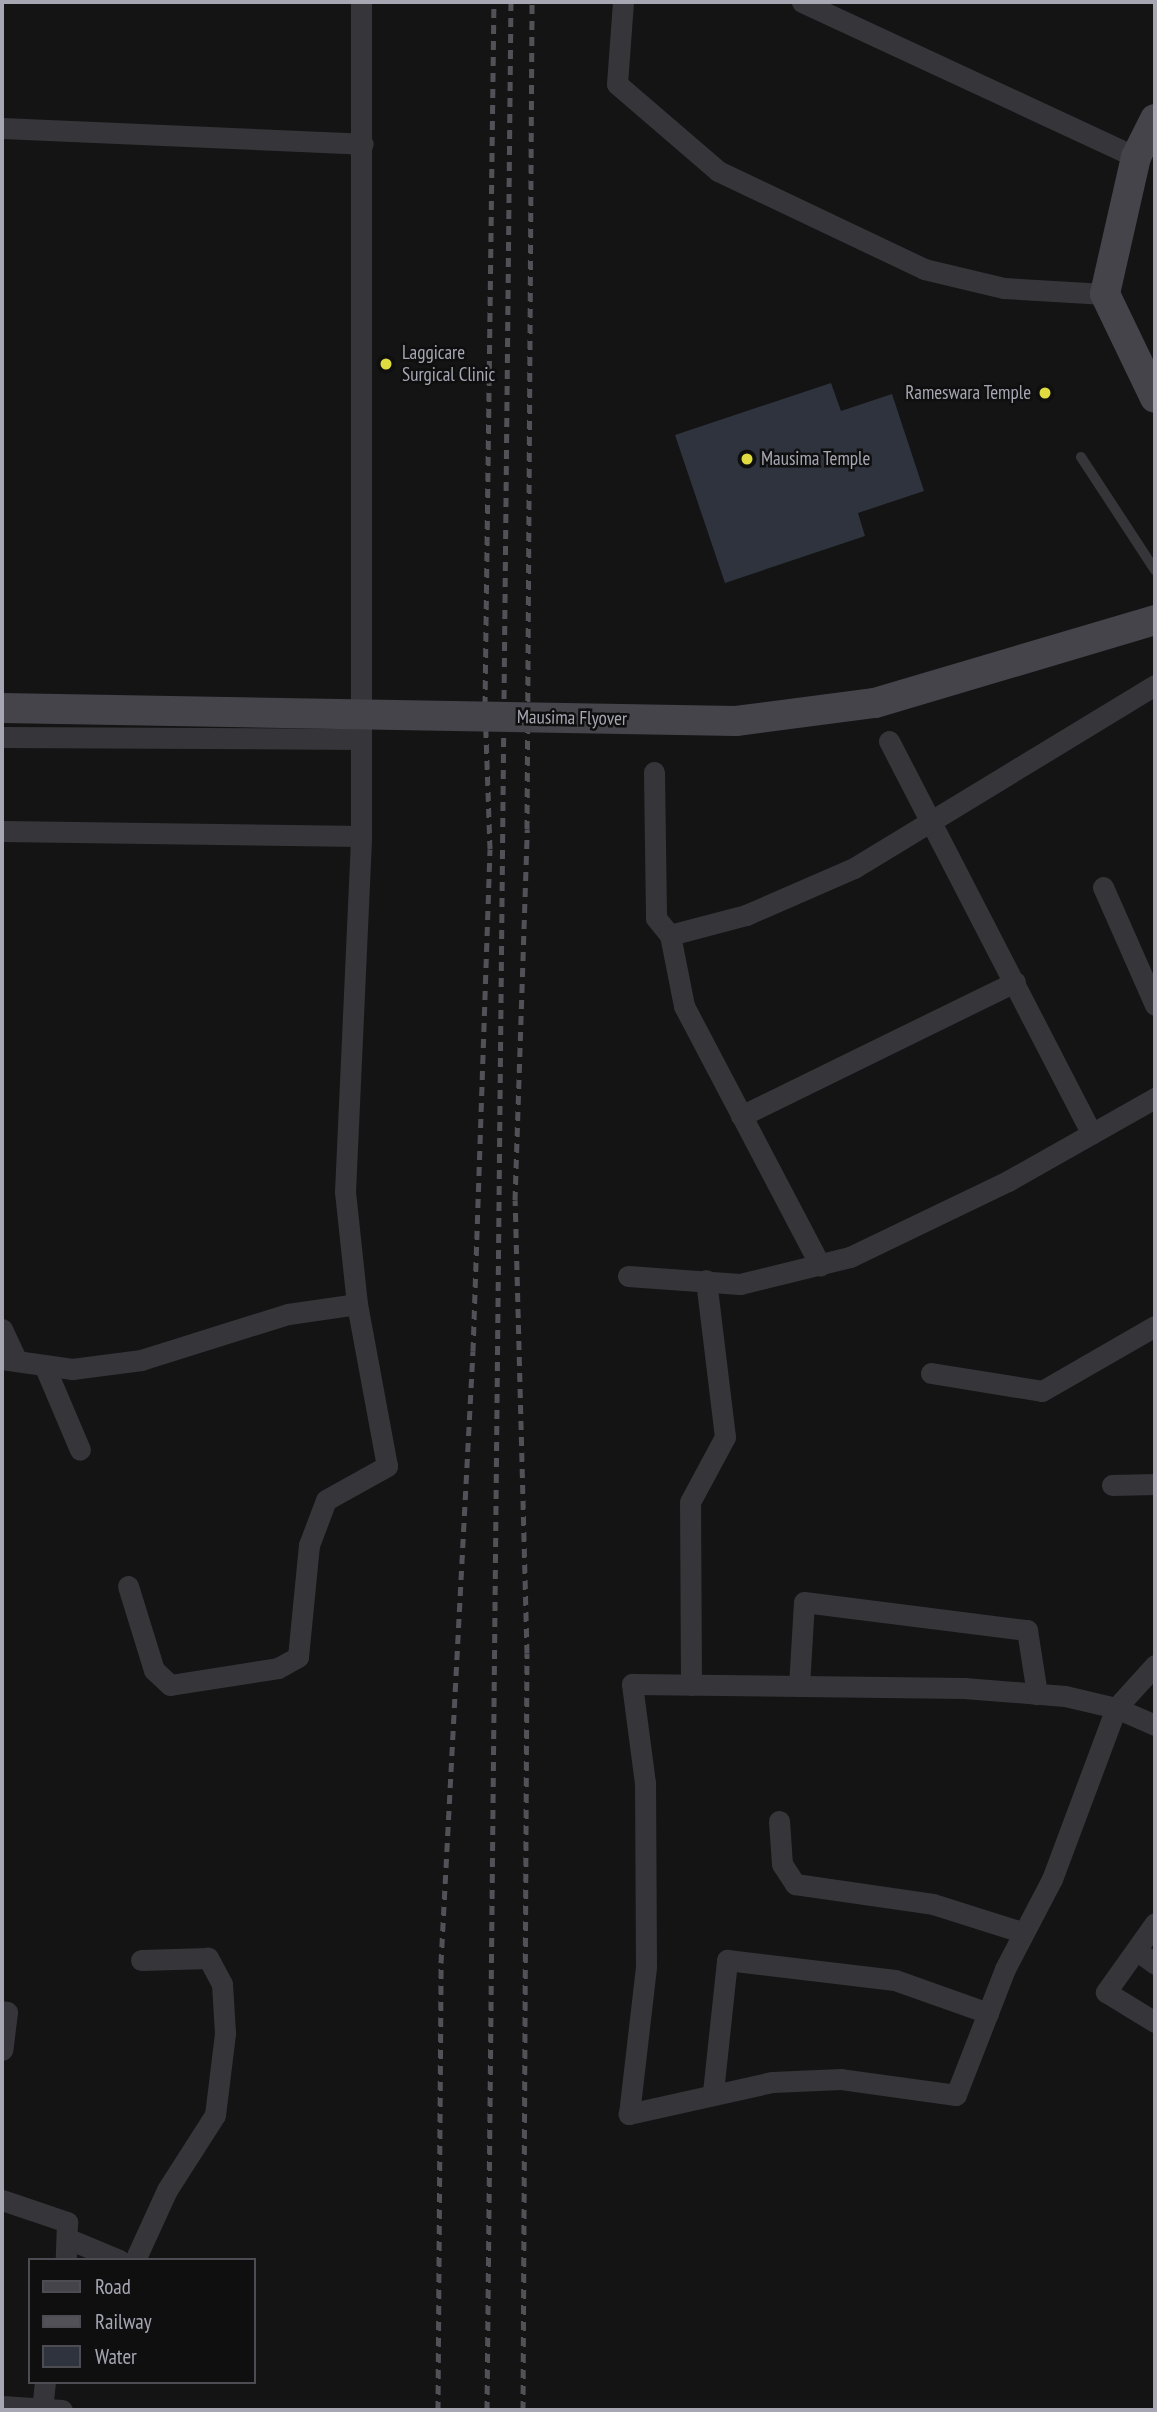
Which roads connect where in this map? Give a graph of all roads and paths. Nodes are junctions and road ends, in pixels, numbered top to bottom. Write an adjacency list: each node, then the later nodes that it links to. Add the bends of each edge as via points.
1 (361, 2): 6 (street)
2 (623, 2): 8 (street, via 617,84 718,171 924,269 1004,288)
3 (802, 2): 7 (street)
4 (1155, 119): 7 (main road)
5 (2, 128): 6 (street)
6 (363, 144): 16 (street)
7 (1136, 157): 8 (main road)
8 (1105, 295): 9 (main road)
9 (1155, 398)
10 (1081, 457): 11 (lane)
11 (1155, 570)
12 (1143, 624): 14 (main road, Mausima Flyover, bridge, via 875,703 736,721)
13 (1155, 685): 19 (street)
14 (2, 708)
15 (2, 737): 16 (street)
16 (361, 739): 21 (street)
17 (889, 741): 19 (street)
18 (654, 772): 23 (street, via 656,918)
19 (936, 824): 23 (street, via 746,915); 24 (street)
20 (2, 831): 21 (street)
21 (361, 836): 32 (street, via 345,1192)
22 (1103, 887): 25 (street)
23 (670, 935): 27 (street, via 684,1006)
24 (1015, 982): 27 (street); 28 (street)
25 (1155, 1005)
26 (1155, 1098): 28 (street)
27 (741, 1116): 29 (street)
28 (1092, 1134): 29 (street, via 850,1257)
29 (820, 1265): 31 (street, via 740,1284)
30 (628, 1276): 31 (street)
31 (706, 1280): 43 (street, via 725,1437 690,1502)
32 (357, 1304): 36 (street, via 288,1314 141,1360 72,1369); 41 (street, via 387,1466 326,1500 309,1545 298,1657 278,1668 170,1685 154,1670)
33 (1155, 1326): 37 (street, via 1042,1391)
34 (2, 1329): 35 (street)
35 (9, 1360): 36 (street)
36 (44, 1365): 38 (street)
37 (931, 1373)
38 (80, 1450)
39 (1155, 1484): 40 (street)
40 (1112, 1485)
41 (128, 1586)
42 (1155, 1665): 46 (street)
43 (691, 1685): 44 (street); 58 (street, via 632,1684 645,1783 646,1966 629,2114)
44 (799, 1686): 45 (street); 45 (street, via 804,1602 1027,1630)
45 (1037, 1694): 46 (street)
46 (1116, 1708): 47 (street); 50 (street, via 1052,1879)
47 (1155, 1725)
48 (779, 1821): 50 (street, via 782,1864 795,1884 933,1904)
49 (1155, 1923): 51 (street)
50 (1022, 1932): 55 (street)
51 (1136, 1950): 53 (street); 56 (street, via 1106,1992)
52 (141, 1960): 62 (street, via 208,1958 222,1984 225,2033 215,2115 167,2190)
53 (1155, 1964)
54 (2, 2011): 57 (street, via 7,2012)
55 (988, 2013): 58 (street, via 956,2095 841,2079); 58 (street, via 895,1980 727,1960)
56 (1155, 2022)
57 (2, 2050)
58 (713, 2092)
59 (2, 2200): 60 (street, via 67,2222)
60 (68, 2250): 61 (street)
61 (109, 2258)
62 (136, 2258)
63 (45, 2384): 65 (street)
64 (2, 2406): 65 (street)
65 (49, 2409)

